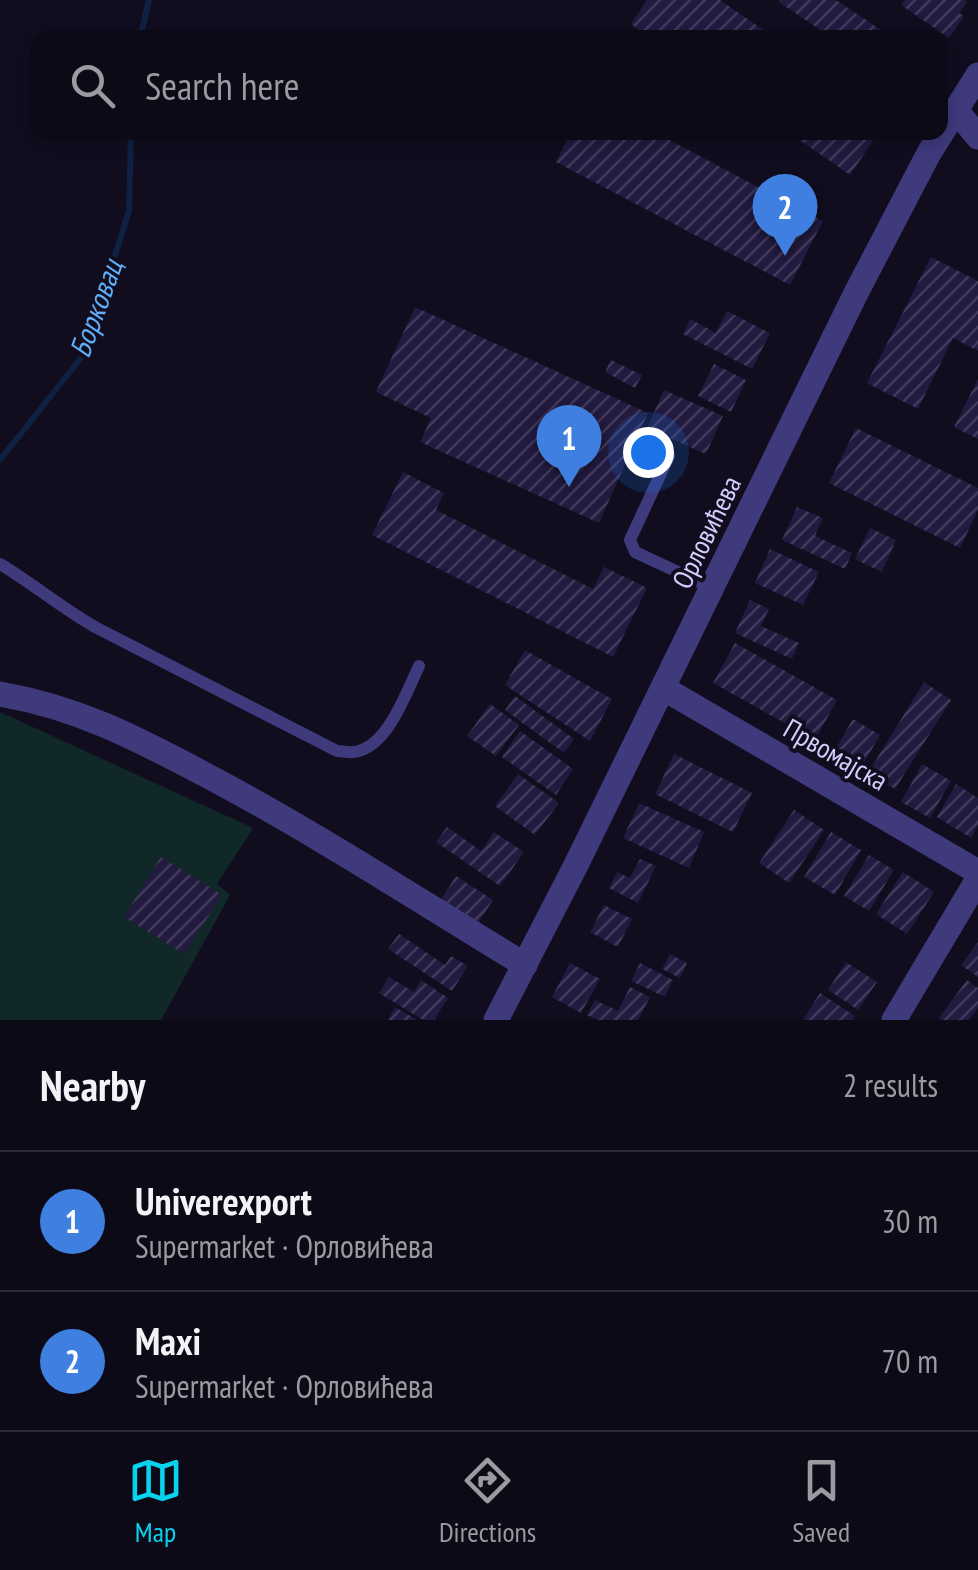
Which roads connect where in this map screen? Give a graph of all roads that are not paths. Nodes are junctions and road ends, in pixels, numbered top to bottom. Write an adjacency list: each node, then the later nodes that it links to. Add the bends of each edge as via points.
1 (978, 75): 2 (street, Орловићева)
2 (955, 109): 3 (street, Орловићева); 4 (street)
3 (948, 121)
4 (978, 137)
5 (937, 140): 8 (street, Орловићева)
6 (668, 456): 8 (lane, via 630,540 635,552)
7 (0, 564): 9 (lane, via 95,627 337,751 374,745)
8 (712, 588): 10 (street, Орловићева)
9 (419, 666)
10 (663, 688): 12 (street, Првомајска); 14 (street, Орловићева)
11 (0, 694): 14 (street, via 56,706 134,738 262,805)
12 (978, 872)
13 (978, 880): 16 (street)
14 (524, 965): 15 (street, Орловићева)
15 (496, 1020)
16 (894, 1020)

